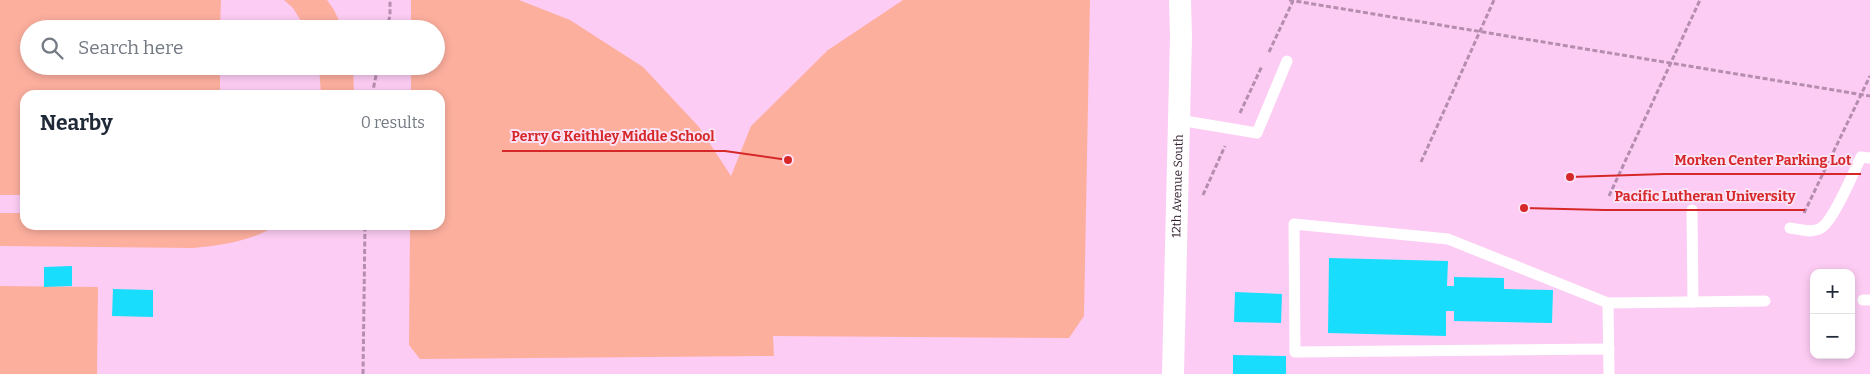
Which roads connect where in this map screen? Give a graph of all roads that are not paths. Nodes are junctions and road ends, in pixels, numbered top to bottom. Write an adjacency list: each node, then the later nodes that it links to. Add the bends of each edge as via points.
1 (1180, 0): 3 (street, 12th Avenue South)
2 (1287, 61): 3 (lane, via 1257,134)
3 (1179, 120): 11 (street, 12th Avenue South)
4 (1870, 158): 6 (lane, via 1861,157 1831,218 1820,229)
5 (1692, 210): 8 (lane)
6 (1793, 229)
7 (1764, 301): 8 (lane)
8 (1693, 302): 9 (lane)
9 (1608, 303): 10 (lane); 10 (lane, via 1448,239 1294,224 1295,352)
10 (1609, 349): 12 (lane)
11 (1173, 374)
12 (1609, 374)

